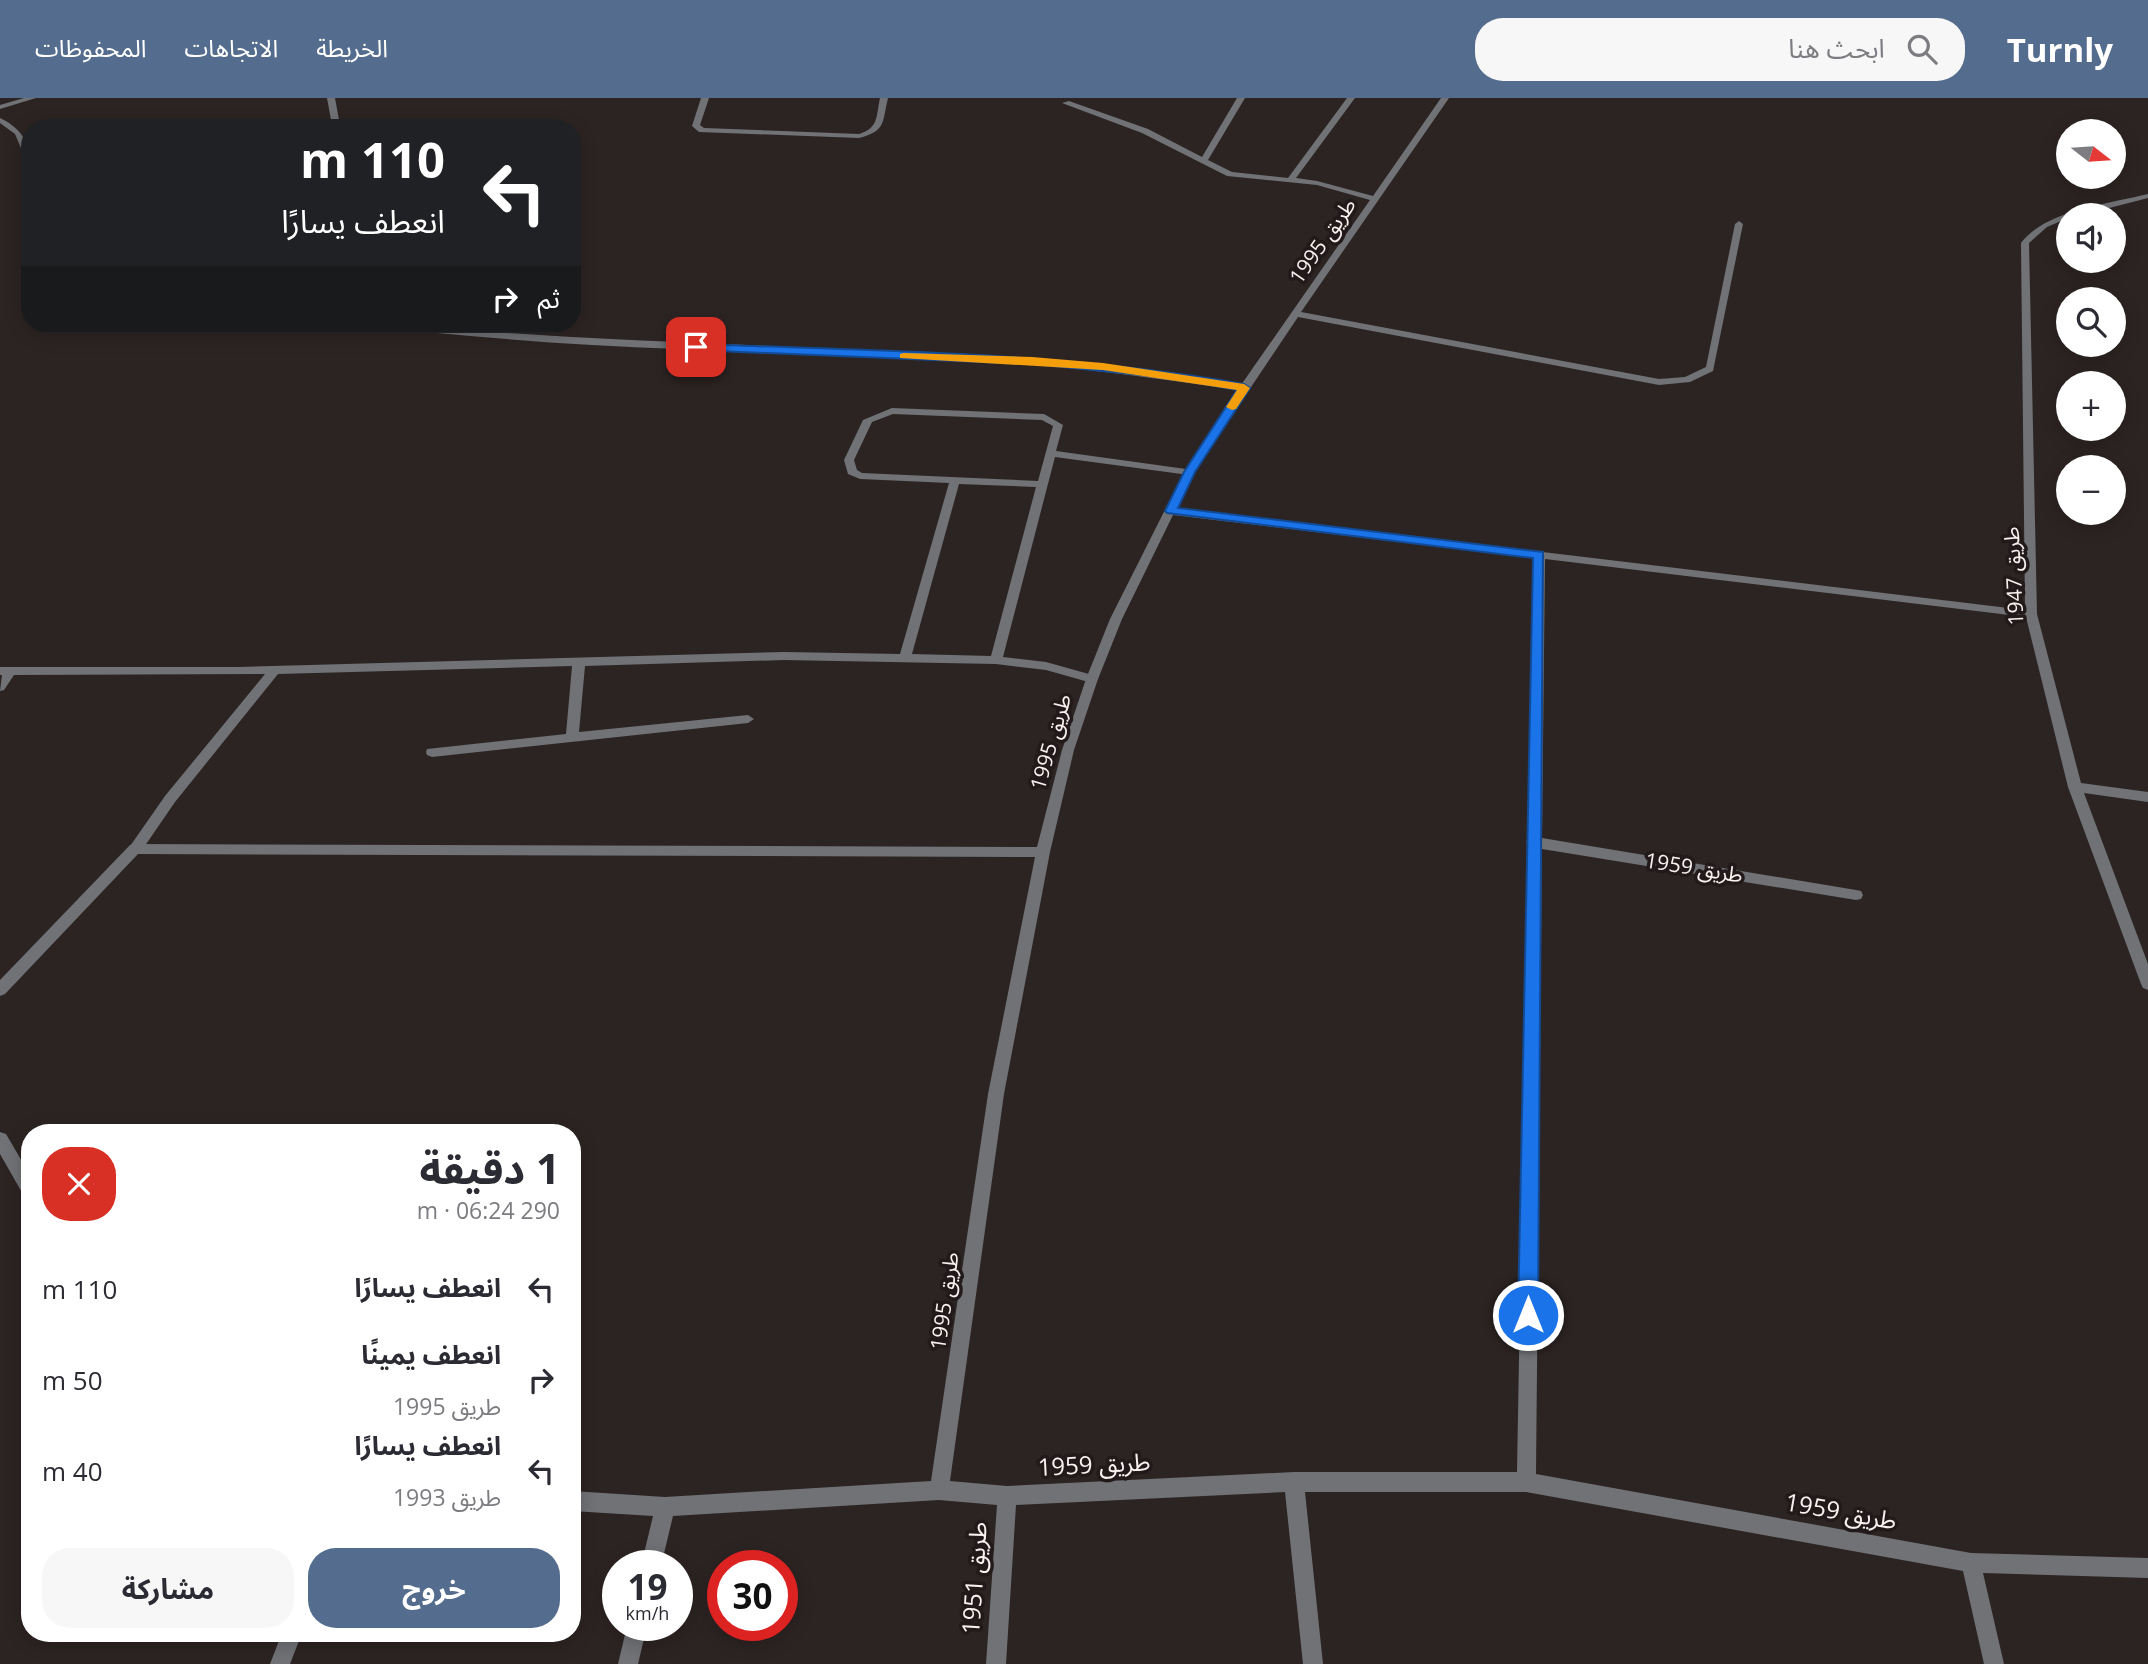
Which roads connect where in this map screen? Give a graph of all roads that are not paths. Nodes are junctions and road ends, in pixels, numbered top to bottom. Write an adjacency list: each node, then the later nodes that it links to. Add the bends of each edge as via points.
1 (32, 98): 9 (street)
2 (331, 98): 10 (street)
3 (705, 98): 4 (street, via 696,126 702,130 859,136 873,132 878,125)
4 (884, 98)
5 (1241, 98): 13 (street)
6 (1351, 98): 14 (street)
7 (1445, 98): 16 (street, طريق 1995)
8 (1066, 103): 13 (street, via 1144,131)
9 (0, 107)
10 (335, 119)
11 (0, 120): 12 (street)
12 (21, 140)
13 (1203, 162): 14 (street, via 1245,177)
14 (1291, 179): 16 (street)
15 (2148, 195): 17 (street, طريق 1947)
16 (1377, 200): 20 (street, طريق 1995)
17 (2119, 203)
18 (2056, 220): 29 (street, طريق 1947, via 2034,231 2025,243)
19 (1739, 224): 20 (street, via 1710,369 1687,380 1659,382)
20 (1297, 314): 22 (street, طريق 1995)
21 (480, 333): 22 (street, via 597,343 1032,360 1173,375)
22 (1244, 388): 24 (street, طريق 1995)
23 (1050, 453): 24 (street); 25 (street, via 1058,425 1044,417 892,411 868,420 848,466 860,476); 26 (street)
24 (1189, 472): 27 (street, طريق 1995)
25 (955, 480): 26 (street); 30 (street)
26 (1041, 484): 32 (street)
27 (1171, 511): 28 (street); 35 (street, طريق 1995, via 1116,619)
28 (1539, 555): 29 (street); 42 (street)
29 (2031, 614): 40 (street, طريق 1947)
30 (905, 658): 31 (street); 32 (street)
31 (579, 660): 33 (street); 38 (street)
32 (996, 660): 35 (street, via 1046,666)
33 (275, 670): 34 (street); 43 (street)
34 (6, 671): 36 (street)
35 (1092, 679): 44 (street, طريق 1995, via 1068,750)
36 (0, 687)
37 (748, 719): 38 (street)
38 (572, 738): 39 (street)
39 (432, 752)
40 (2075, 787): 41 (street); 46 (street, طريق 1947)
41 (2148, 797)
42 (1533, 842): 45 (street, طريق 1959); 51 (street)
43 (135, 849): 44 (street); 47 (street)
44 (1043, 852): 52 (street, طريق 1995, via 996,1094)
45 (1856, 895)
46 (2148, 984)
47 (0, 989)
48 (0, 1139): 49 (street)
49 (21, 1175)
50 (1294, 1482): 51 (street, طريق 1959); 53 (street, طريق 1959); 64 (street)
51 (1527, 1482): 57 (street, طريق 1959)
52 (939, 1490): 53 (street, طريق 1959); 55 (street, طريق 1959)
53 (1007, 1496): 63 (street, طريق 1951)
54 (581, 1502): 55 (street, طريق 1959)
55 (665, 1507): 56 (street)
56 (655, 1550)
57 (1970, 1563): 58 (street, طريق 1959); 65 (street)
58 (2148, 1568)
59 (633, 1641): 62 (street)
60 (289, 1642): 61 (street)
61 (280, 1664)
62 (628, 1664)
63 (996, 1664)
64 (1313, 1664)
65 (1994, 1664)

